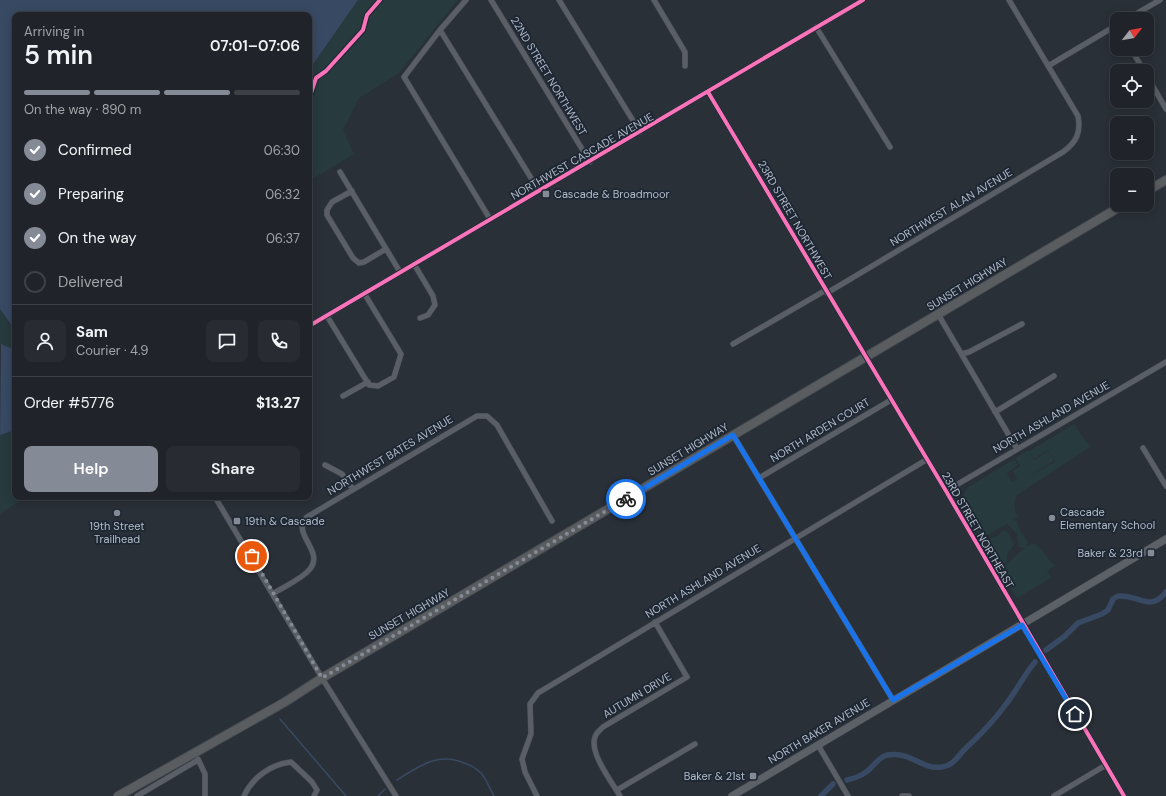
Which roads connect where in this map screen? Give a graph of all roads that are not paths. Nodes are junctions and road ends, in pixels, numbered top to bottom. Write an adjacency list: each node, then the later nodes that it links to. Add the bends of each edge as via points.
1 (466, 0): 11 (street)
2 (491, 0): 19 (street, 22ND STREET NORTHWEST)
3 (560, 0): 17 (street)
4 (654, 0): 12 (street, via 685,52)
5 (863, 0): 9 (street, NORTHWEST CASCADE AVENUE)
6 (1009, 0): 13 (street)
7 (1160, 0): 8 (street)
8 (1139, 12)
9 (816, 27): 15 (street, NORTHWEST CASCADE AVENUE); 18 (street)
10 (1110, 29): 13 (street)
11 (440, 30): 24 (street); 26 (street, via 404,77)
12 (685, 66)
13 (1048, 66): 30 (street, NORTHWEST ALAN AVENUE, via 1078,116 1079,132 1074,142 1063,152)
14 (1154, 88): 16 (street)
15 (708, 92): 17 (street, NORTHWEST CASCADE AVENUE); 30 (street, 23RD STREET NORTHWEST)
16 (1166, 108)
17 (640, 132): 19 (street, NORTHWEST CASCADE AVENUE)
18 (890, 147)
19 (590, 162): 24 (street, NORTHWEST CASCADE AVENUE)
20 (340, 172): 23 (street)
21 (1166, 180): 22 (highway)
22 (1154, 187)
23 (352, 191): 27 (street); 27 (street, via 332,202 327,210 353,258 359,263 364,262)
24 (539, 191): 26 (street, NORTHWEST CASCADE AVENUE)
25 (1111, 212): 32 (highway, SUNSET HIGHWAY)
26 (490, 219): 28 (street, NORTHWEST CASCADE AVENUE)
27 (386, 249): 29 (street)
28 (414, 264): 29 (street, NORTHWEST CASCADE AVENUE); 34 (street, via 433,296 435,305 428,315)
29 (400, 272): 31 (street, NORTHWEST CASCADE AVENUE)
30 (826, 292): 37 (street, NORTHWEST ALAN AVENUE); 39 (street, 23RD STREET NORTHWEST)
31 (364, 294): 33 (street, NORTHWEST CASCADE AVENUE); 42 (street, via 401,354 394,377 378,386 370,385)
32 (938, 314): 38 (street); 39 (highway, SUNSET HIGHWAY)
33 (327, 316): 35 (street, NORTHWEST CASCADE AVENUE); 42 (street)
34 (420, 318)
35 (312, 324)
36 (1022, 324): 38 (street)
37 (733, 344)
38 (962, 354): 45 (street)
39 (865, 357): 44 (street, 23RD STREET NORTHEAST); 46 (highway, SUNSET HIGHWAY)
40 (1166, 362): 48 (street, NORTH ASHLAND AVENUE)
41 (1054, 376): 45 (street)
42 (368, 382): 43 (street)
43 (343, 396)
44 (891, 400): 49 (street, 23RD STREET NORTHEAST); 51 (street, NORTH ARDEN COURT)
45 (995, 412): 48 (street)
46 (733, 435): 51 (street); 62 (highway, SUNSET HIGHWAY)
47 (1143, 448): 52 (street)
48 (1017, 449): 54 (street, NORTH ASHLAND AVENUE)
49 (926, 460): 54 (street, 23RD STREET NORTHEAST); 57 (street, NORTH ASHLAND AVENUE)
50 (325, 465): 53 (street, via 342,474)
51 (759, 478): 57 (street)
52 (1166, 486)
53 (353, 489): 56 (street, NORTHWEST BATES AVENUE, via 468,421 484,415 494,422); 59 (street, NORTHWEST BATES AVENUE, via 305,519 303,533 314,554 312,565 304,574)
54 (946, 491): 61 (street, 23RD STREET NORTHEAST)
55 (217, 500): 59 (street)
56 (552, 521)
57 (795, 538): 60 (street, NORTH ASHLAND AVENUE); 63 (street)
58 (1166, 539): 61 (main road, NORTH BAKER AVENUE)
59 (274, 593): 62 (street)
60 (655, 622): 68 (street, AUTUMN DRIVE, via 686,677 603,727 595,736 596,754); 75 (street, NORTH ASHLAND AVENUE, via 538,693 530,704 531,734 522,753 522,765)
61 (1022, 625): 63 (main road, NORTH BAKER AVENUE); 67 (street, 23RD STREET NORTHEAST)
62 (322, 678): 66 (highway, SUNSET HIGHWAY); 74 (street)
63 (893, 700): 65 (main road, NORTH BAKER AVENUE)
64 (695, 744): 68 (street)
65 (818, 745): 77 (main road, NORTH BAKER AVENUE); 78 (street)
66 (196, 757): 69 (highway, SUNSET HIGHWAY); 70 (street, SUNSET HIGHWAY); 71 (street, via 205,774)
67 (1106, 765): 81 (street); 82 (street, 23RD STREET NORTHEAST)
68 (617, 790): 76 (street, AUTUMN DRIVE)
69 (118, 796)
70 (137, 796)
71 (205, 796)
72 (244, 796): 73 (street, via 250,784 263,772 291,762 312,782 316,790)
73 (314, 796)
74 (396, 796)
75 (537, 796)
76 (620, 796)
77 (732, 796)
78 (848, 796)
79 (902, 796): 80 (street)
80 (909, 796)
81 (1054, 796)
82 (1124, 796)

